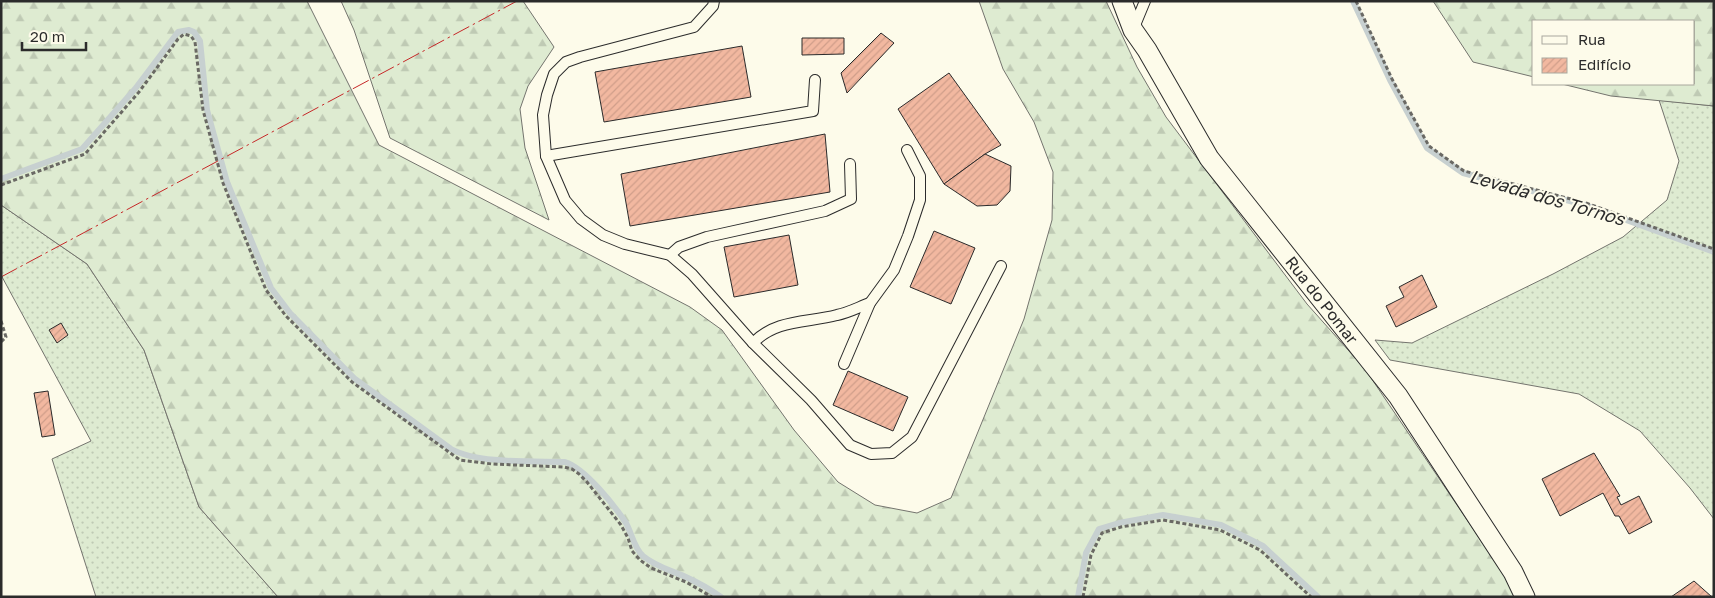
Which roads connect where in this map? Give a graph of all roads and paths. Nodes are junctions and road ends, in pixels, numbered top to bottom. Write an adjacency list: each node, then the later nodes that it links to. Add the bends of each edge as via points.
1 (714, 1): 8 (lane, via 694,27 566,62 554,74 542,115)
2 (1122, 1): 5 (street, Rua do Pomar)
3 (1145, 1): 5 (lane)
4 (1356, 1): 11 (path, via 1392,79 1429,146 1464,171 1586,202)
5 (1132, 30): 22 (street, Rua do Pomar, via 1147,50 1209,158 1398,396 1513,572)
6 (815, 80): 8 (lane, via 813,111)
7 (907, 150): 14 (lane, via 920,176 920,200 894,270)
8 (546, 156): 12 (lane, via 565,200 581,219 603,235)
9 (850, 164): 12 (lane, via 851,199 825,211 707,237 679,247)
10 (1, 185): 19 (path, via 85,154 139,92 178,39 184,34 192,36 202,110 223,183 266,290 286,316 352,382 460,460 572,469 587,482 621,525 632,551 640,560)
11 (1714, 249)
12 (670, 255): 17 (lane, via 692,274)
13 (1001, 266): 17 (lane, via 912,437 892,453 871,454 850,445 812,400)
14 (870, 304): 17 (lane, via 838,315 779,325); 18 (lane)
15 (1, 321): 16 (path, via 6,338)
16 (1, 342)
17 (753, 344)
18 (844, 364)
19 (712, 597)
20 (1083, 597): 21 (path, via 1091,555 1102,533 1163,520 1220,530 1260,550)
21 (1311, 597)
22 (1525, 597)

